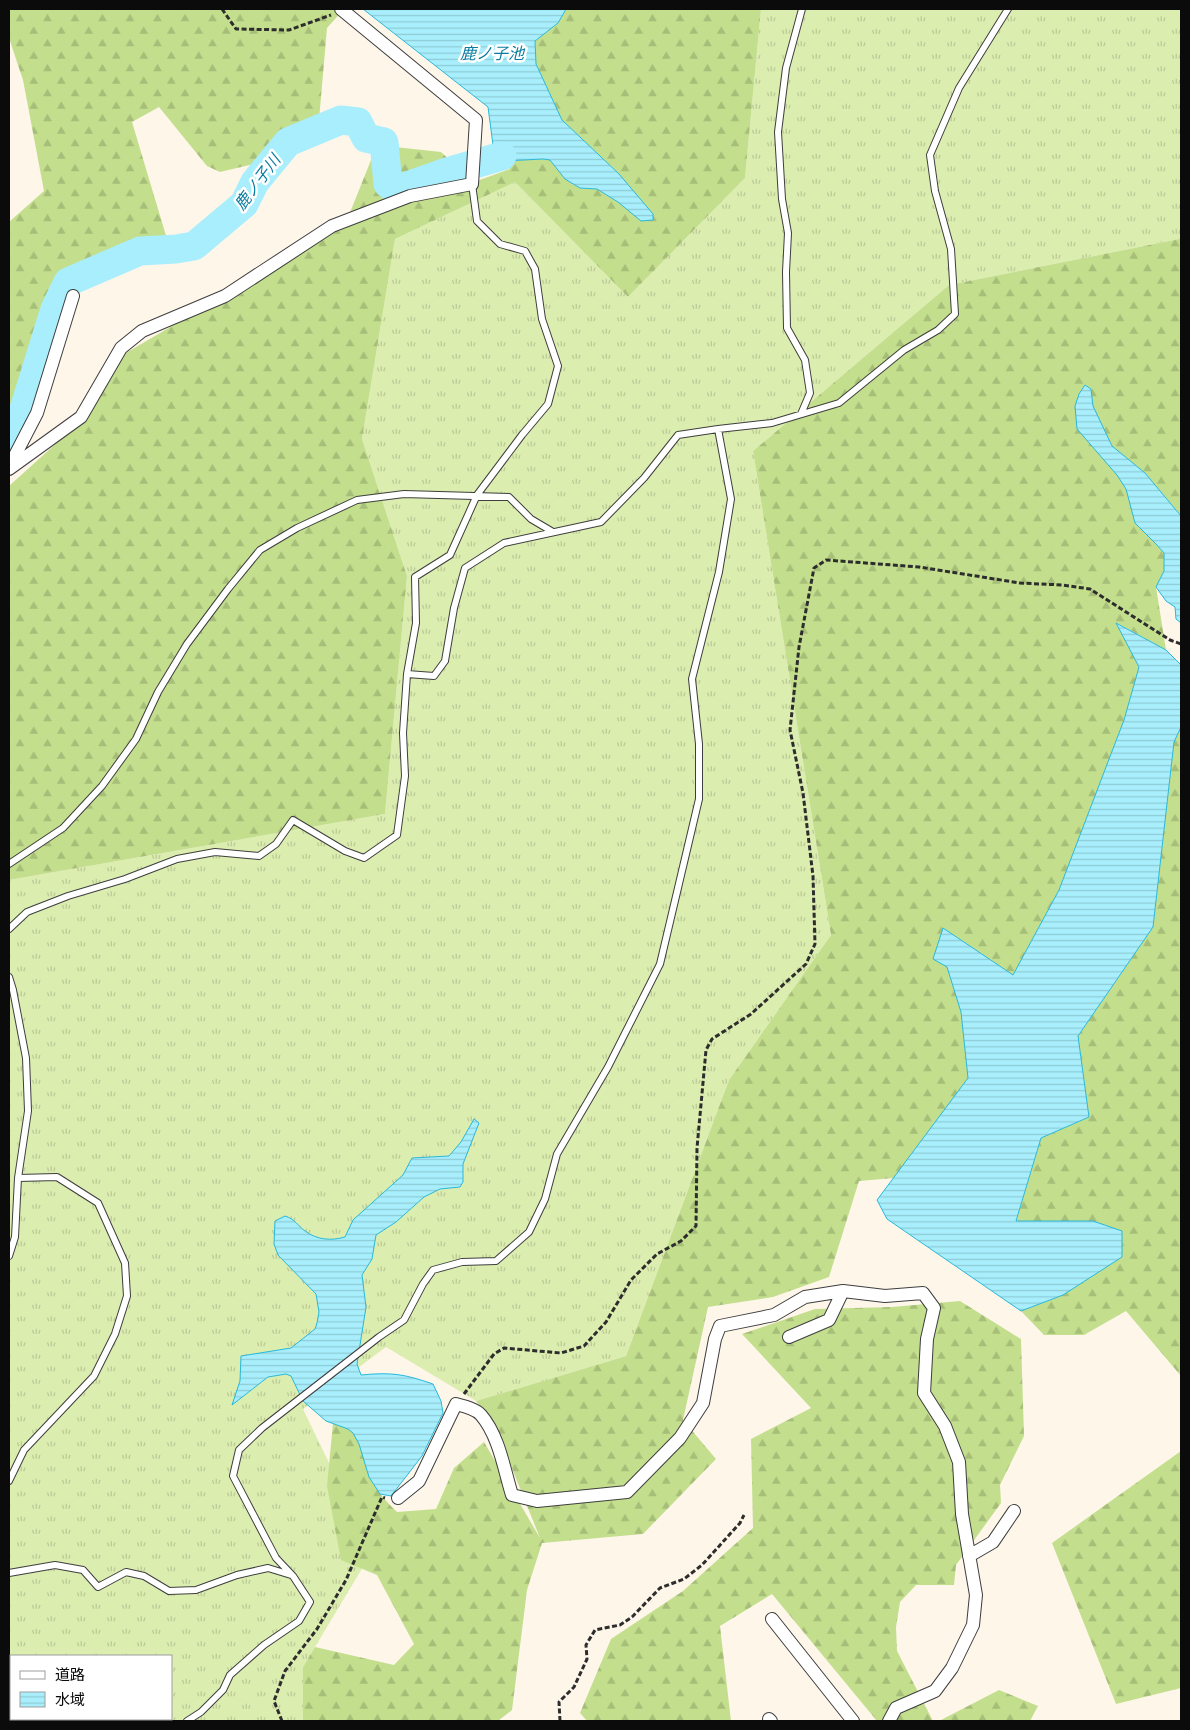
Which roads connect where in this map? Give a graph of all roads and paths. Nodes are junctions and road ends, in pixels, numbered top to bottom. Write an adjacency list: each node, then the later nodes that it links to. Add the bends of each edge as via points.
1 (222, 9): 4 (path, via 236,29 280,30 289,30)
2 (802, 9): 7 (lane, via 786,68 778,132 782,199 788,233 787,328 806,360 810,393)
3 (1008, 9): 7 (lane, via 959,88 930,155 935,191 950,249 955,314 839,403)
4 (342, 10): 5 (street, via 476,120)
5 (472, 184): 9 (street, via 410,196 332,226 225,296 142,331 121,348 81,417); 10 (lane, via 477,221 500,244 525,251 536,269 542,319 558,366 548,404)
6 (73, 296): 9 (street, via 37,413)
7 (801, 414): 8 (lane, via 772,423)
8 (718, 429): 11 (lane, via 678,436 644,478 601,522); 28 (lane, via 731,499 719,572 692,679 699,744 699,799 660,964 608,1066 557,1154 545,1198 529,1232 496,1260 462,1262 433,1270 404,1320 270,1422 239,1450 233,1476 276,1558)
9 (9, 468)
10 (477, 495): 11 (lane, via 509,497 531,519); 13 (lane, via 450,555 415,577 416,622); 14 (lane, via 404,494 358,500 297,528 260,550 187,644 158,692 136,739 102,786 63,828)
11 (553, 532): 13 (lane, via 504,543 464,568 445,661 434,676)
12 (1181, 644): 21 (path, via 1090,589 1020,583 910,566 826,560 814,568 799,647 790,730 811,858 815,944 806,964 751,1014 712,1039 706,1050 697,1148 696,1226 636,1274 606,1322 584,1346 561,1353 504,1348 494,1354)
13 (407, 674): 15 (lane, via 403,733 405,776 397,835 364,858 345,851 293,820 276,844 258,856 215,852 177,859 27,912)
14 (9, 864)
15 (9, 929)
16 (9, 977): 17 (lane, via 26,1058 28,1111)
17 (18, 1178): 18 (lane, via 15,1237); 22 (lane, via 56,1177 98,1203 125,1263 127,1296 115,1334 94,1376 24,1450)
18 (9, 1256)
19 (843, 1292): 20 (street, via 829,1320); 21 (street, via 805,1297 774,1315 720,1326 703,1403 680,1438 628,1492 537,1501 512,1495 494,1436 485,1421 480,1413); 26 (street, via 885,1296 923,1293 934,1308 927,1339 924,1393 944,1426 959,1462 962,1514)
20 (789, 1337)
21 (456, 1404): 23 (street, via 419,1481)
22 (9, 1481)
23 (398, 1498): 31 (path, via 382,1497 346,1580 317,1629 285,1671 274,1701)
24 (1014, 1511): 26 (street, via 993,1542)
25 (744, 1515): 32 (path, via 702,1565 684,1579 660,1588 620,1625 595,1630 586,1645 587,1659 574,1687 558,1702)
26 (969, 1556): 34 (street, via 976,1595 973,1625 952,1668 935,1691 896,1708)
27 (9, 1573): 28 (lane, via 55,1565 83,1570 98,1587 126,1572 144,1576 169,1591 196,1590 268,1568)
28 (294, 1576): 30 (lane, via 310,1602 299,1621 236,1669 223,1690)
29 (772, 1619): 33 (street)
30 (187, 1721)
31 (282, 1721)
32 (560, 1721)
33 (853, 1721)
34 (889, 1721)

